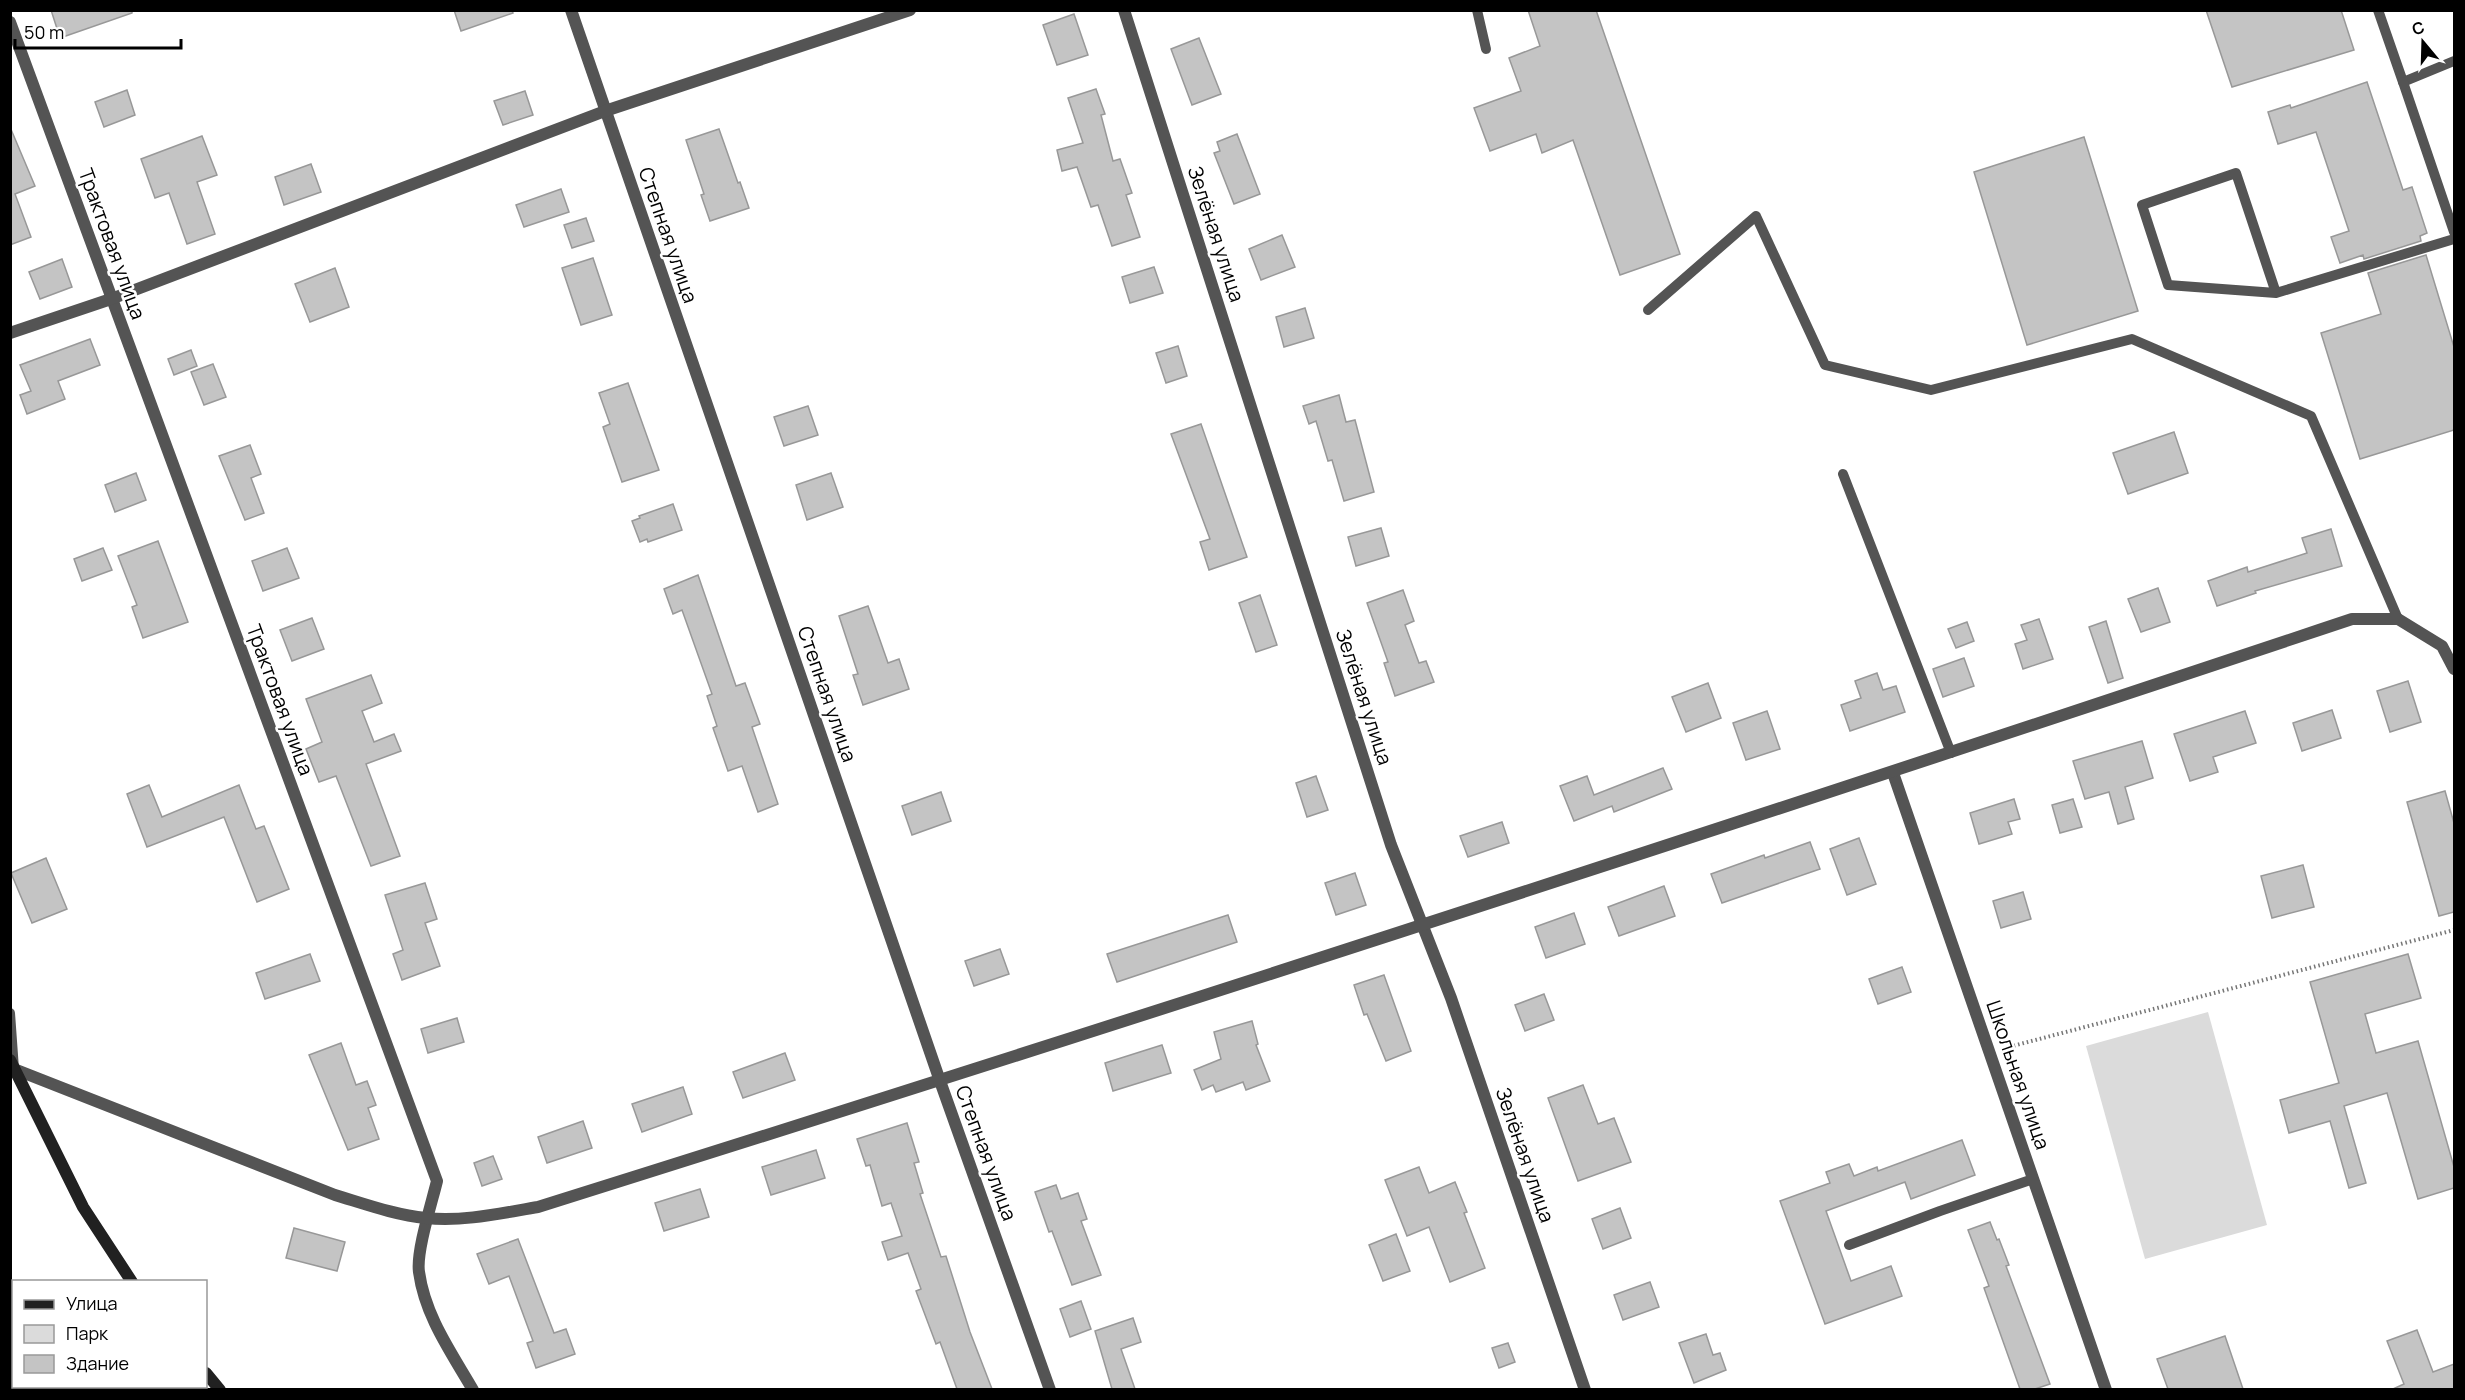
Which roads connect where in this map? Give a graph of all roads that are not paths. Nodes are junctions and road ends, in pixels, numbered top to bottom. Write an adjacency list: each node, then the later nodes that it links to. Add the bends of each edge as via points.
1 (571, 10): 10 (street, Степная улица)
2 (910, 10): 10 (street)
3 (1124, 10): 22 (street, Зелёная улица, via 1391,845)
4 (1477, 10): 7 (lane)
5 (2378, 10): 9 (lane)
6 (10, 22): 14 (street, Трактовая улица)
7 (1486, 49)
8 (2454, 62): 9 (lane)
9 (2403, 82): 11 (lane)
10 (605, 111): 14 (street); 25 (street, Степная улица)
11 (2454, 232)
12 (2454, 239): 13 (lane)
13 (2276, 293): 13 (lane, via 2168,285 2142,205 2236,173)
14 (111, 299): 16 (street); 27 (street, Трактовая улица, via 437,1181)
15 (1648, 310): 18 (lane, via 1756,216 1825,365 1931,390 2132,339 2311,416)
16 (10, 333)
17 (1842, 474): 20 (lane)
18 (2398, 619): 19 (street, via 2442,646); 20 (street, via 2352,619)
19 (2454, 669)
20 (1951, 753): 21 (street)
21 (1893, 773): 22 (street); 26 (street, Школьная улица)
22 (1422, 926): 25 (street); 34 (street, Зелёная улица, via 1451,998)
23 (10, 1013): 24 (lane)
24 (13, 1065): 27 (street, via 335,1195); 29 (main road, via 83,1207)
25 (940, 1081): 27 (street, via 538,1207 482,1216); 33 (street, Степная улица)
26 (2033, 1179): 28 (lane); 35 (street, Школьная улица)
27 (427, 1218): 32 (street, Трактовая улица, via 419,1270 433,1323)
28 (1849, 1245)
29 (131, 1280)
30 (207, 1374): 31 (main road)
31 (220, 1389)
32 (473, 1389)
33 (1050, 1389)
34 (1586, 1389)
35 (2106, 1389)

